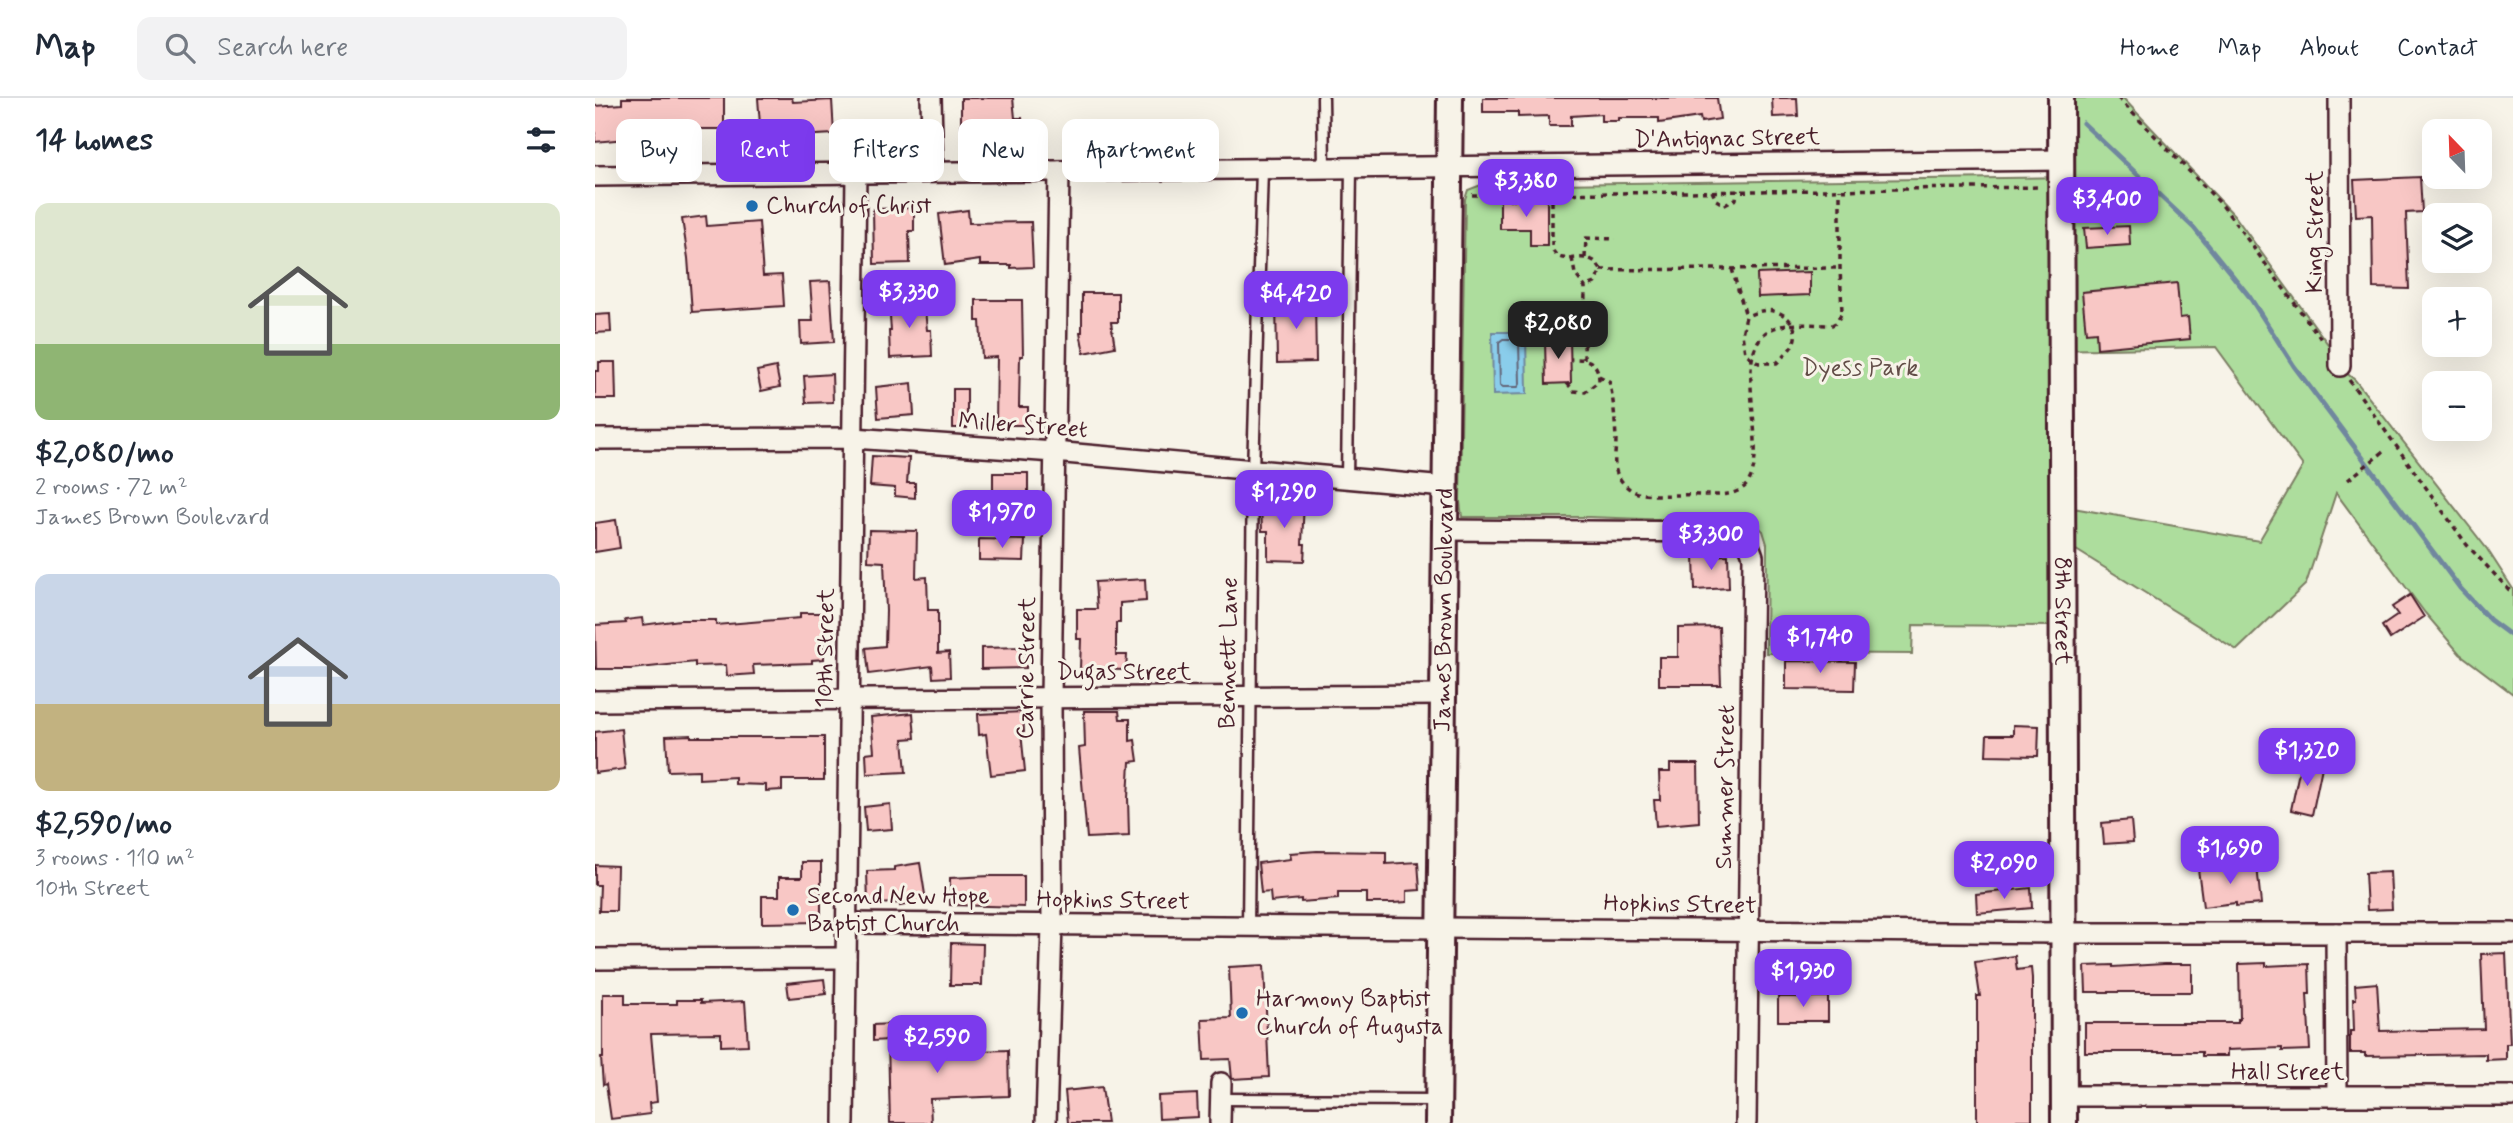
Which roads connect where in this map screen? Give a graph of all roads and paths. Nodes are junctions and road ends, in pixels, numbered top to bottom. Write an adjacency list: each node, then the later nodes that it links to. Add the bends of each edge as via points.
1 (932, 98): 7 (street)
2 (1323, 98): 11 (lane)
3 (1450, 98): 10 (street, James Brown Boulevard)
4 (2061, 98): 8 (street, 8th Street)
5 (2118, 98): 37 (path, via 2222,205)
6 (2339, 98): 37 (street, King Street)
7 (932, 119)
8 (2061, 150): 9 (street, D'Antignac Street); 19 (street, 8th Street)
9 (1552, 165): 10 (street, D'Antignac Street); 23 (path)
10 (1449, 166): 12 (street, D'Antignac Street); 47 (street, James Brown Boulevard)
11 (1324, 168): 12 (street, D'Antignac Street); 13 (street, D'Antignac Street)
12 (1351, 168): 45 (lane)
13 (1262, 169): 14 (street, D'Antignac Street); 44 (lane, Bennett Lane)
14 (1059, 171): 15 (street, D'Antignac Street); 42 (street, Carrie Street)
15 (944, 172)
16 (829, 173): 17 (street, D'Antignac Street)
17 (595, 176)
18 (856, 182): 40 (street, 10th Street)
19 (2061, 187): 20 (path); 60 (street, 8th Street)
20 (1840, 189): 21 (path); 28 (path)
21 (1737, 190): 22 (path); 22 (path, via 1736,199 1725,205)
22 (1712, 191): 23 (path)
23 (1552, 194): 24 (path); 26 (path, via 1552,248 1556,256)
24 (1472, 195)
25 (1616, 239): 27 (path, via 1586,239)
26 (1572, 258): 27 (path); 31 (path, via 1577,279)
27 (1585, 258): 30 (path)
28 (1840, 268): 29 (path); 33 (path, via 1842,313 1837,322)
29 (1732, 269): 30 (path); 32 (path)
30 (1601, 270): 31 (path, via 1595,283)
31 (1585, 287): 35 (path)
32 (1745, 316): 33 (path, via 1772,310 1781,312); 36 (path, via 1742,344)
33 (1794, 326): 36 (path, via 1765,333); 36 (path, via 1793,345 1777,363)
34 (1571, 359): 35 (path)
35 (1584, 359): 38 (path, via 1596,366)
36 (1753, 360): 38 (path, via 1754,462 1749,481 1725,495 1640,493 1626,486 1615,468 1612,392 1609,381)
37 (2340, 366): 49 (path, via 2467,545)
38 (1599, 376): 39 (path, via 1585,392 1574,391)
39 (1567, 383)
40 (853, 438): 41 (street, Miller Street); 42 (street, Miller Street); 53 (street, 10th Street)
41 (595, 439)
42 (1055, 452): 44 (street, Miller Street); 52 (street, Carrie Street)
43 (2383, 452): 46 (path)
44 (1253, 471): 45 (street, Miller Street); 51 (lane, Bennett Lane)
45 (1347, 479): 47 (street, Miller Street)
46 (2348, 480)
47 (1445, 486): 48 (street, James Brown Boulevard)
48 (1445, 530): 50 (street, James Brown Boulevard); 59 (street, Summer Street, via 1727,532 1746,537 1753,556)
49 (2513, 594)
50 (1443, 695): 51 (street, Dugas Street); 57 (street, James Brown Boulevard)
51 (1249, 696): 52 (street, Dugas Street); 58 (lane, Bennett Lane)
52 (1051, 697): 53 (street, Dugas Street); 56 (street, Carrie Street)
53 (849, 699): 54 (street, Dugas Street); 55 (street, 10th Street)
54 (595, 701)
55 (847, 923): 56 (street, Hopkins Street); 63 (street, 10th Street)
56 (1052, 925): 58 (street, Hopkins Street); 71 (street, Carrie Street)
57 (1440, 927): 58 (street, Hopkins Street); 59 (street, Hopkins Street); 69 (street, James Brown Boulevard)
58 (1248, 928)
59 (1749, 931): 60 (street, Hopkins Street); 73 (street, Summer Street)
60 (2063, 933): 61 (street, Hopkins Street); 66 (street, 8th Street)
61 (2336, 933): 62 (street, Hopkins Street); 67 (street)
62 (2513, 933)
63 (846, 958): 64 (street); 70 (street, 10th Street)
64 (595, 959)
65 (1221, 1091): 69 (lane); 72 (street)
66 (2064, 1096): 67 (street, Hall Street); 74 (street, 8th Street)
67 (2337, 1096): 68 (street, Hall Street)
68 (2513, 1096)
69 (1438, 1112)
70 (844, 1123)
71 (1046, 1123)
72 (1220, 1123)
73 (1746, 1123)
74 (2064, 1123)

